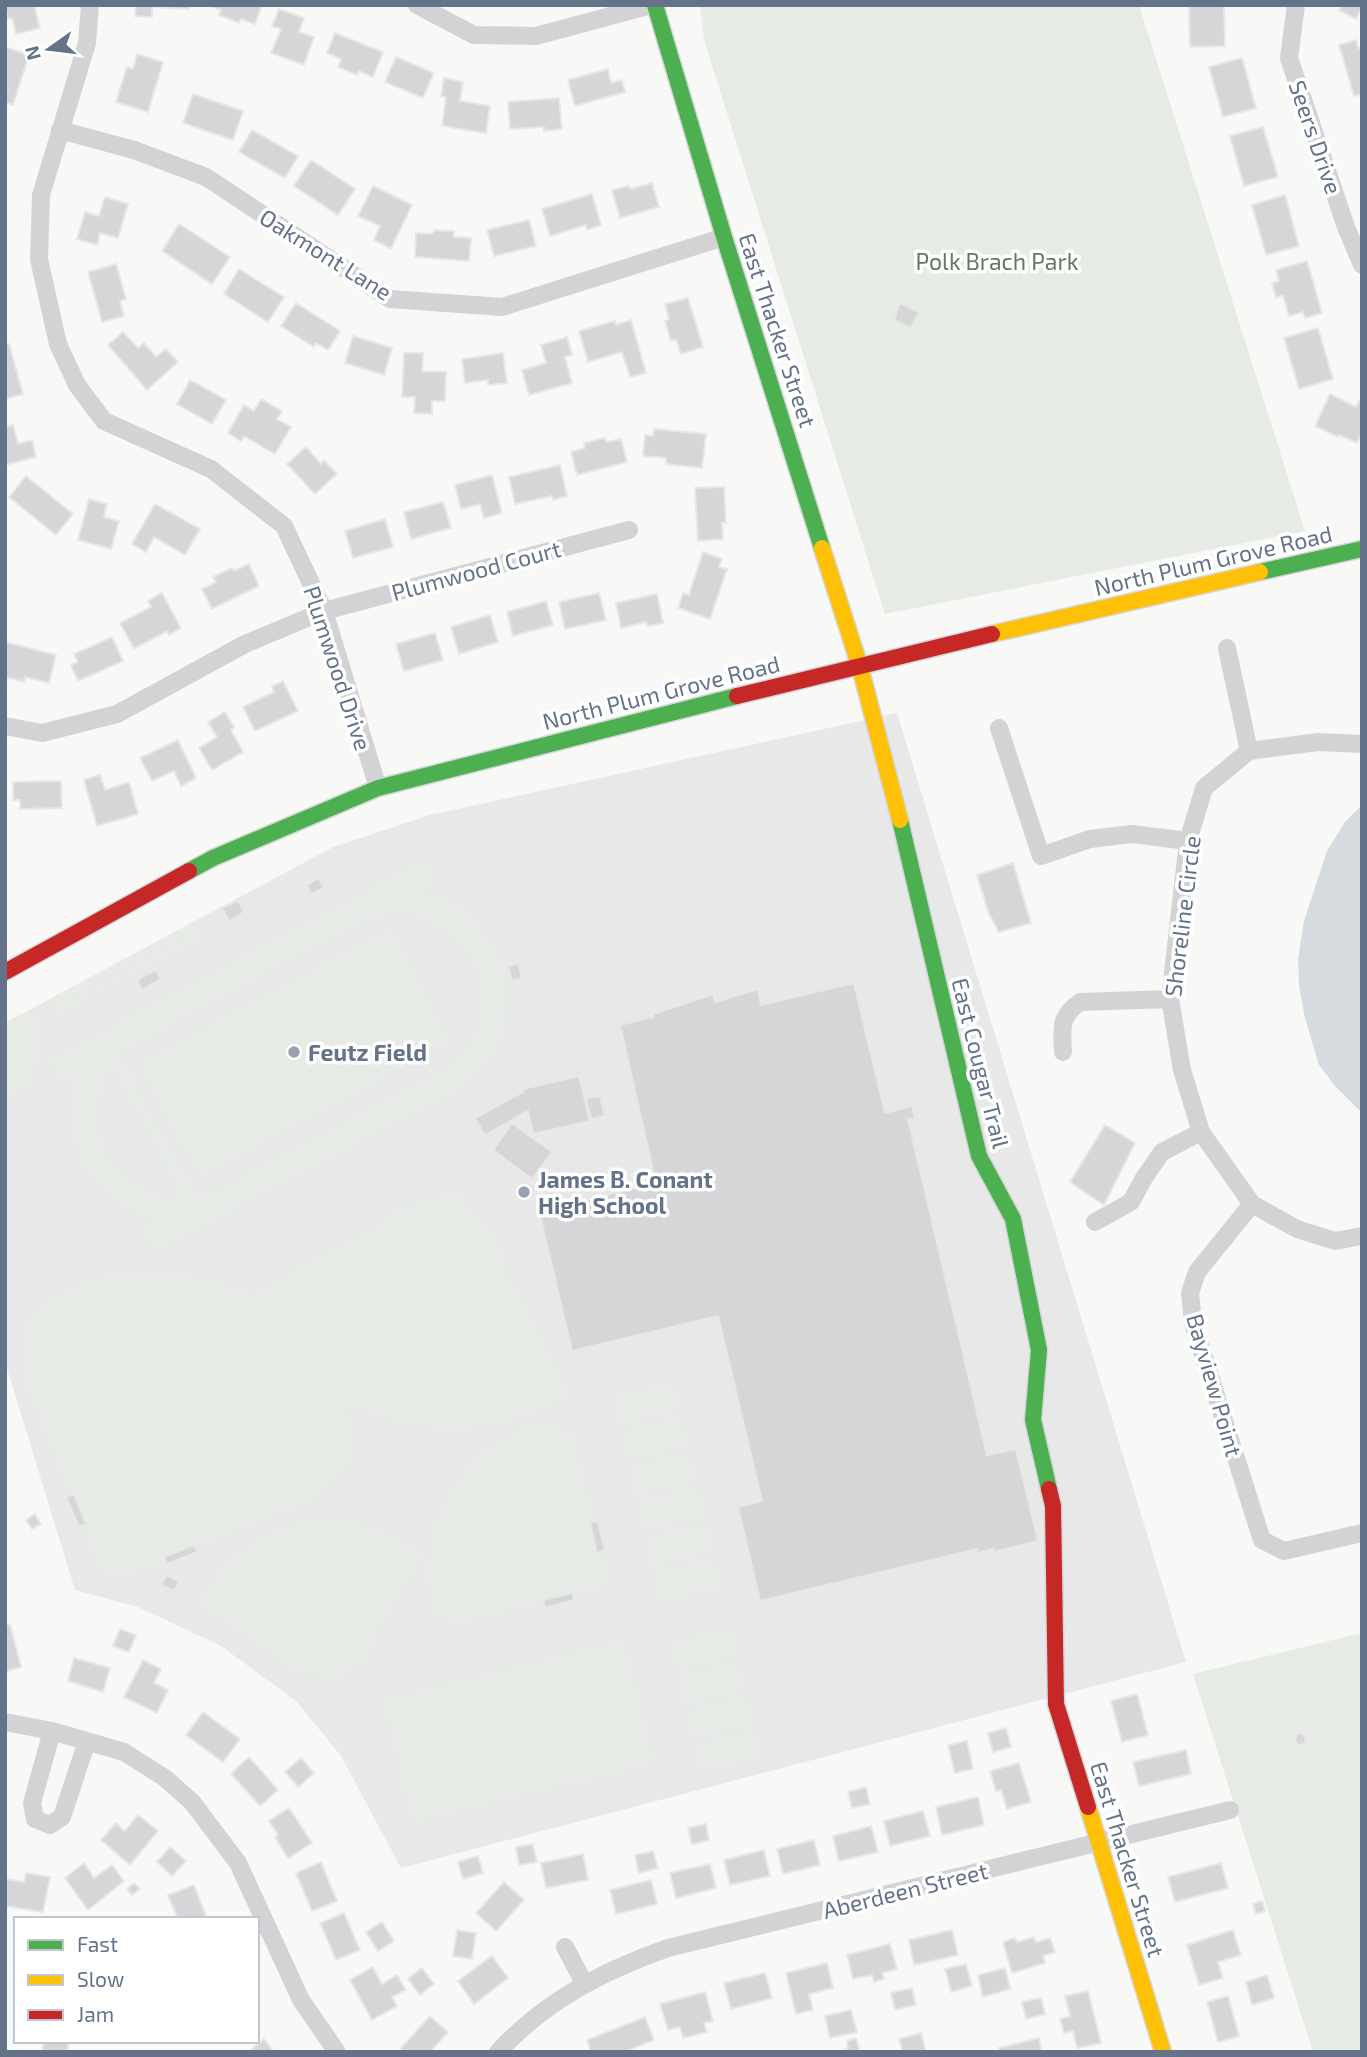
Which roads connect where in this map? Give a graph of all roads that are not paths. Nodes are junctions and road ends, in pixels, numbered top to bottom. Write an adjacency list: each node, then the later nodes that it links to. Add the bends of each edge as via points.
1 (90, 5): 5 (street, Plumwood Drive, via 87,43)
2 (417, 5): 3 (street, via 474,35 536,36)
3 (653, 5): 6 (street, East Thacker Street)
4 (1296, 5): 7 (street, Seers Drive, via 1289,58)
5 (60, 130): 6 (street, Oakmont Lane, via 134,150 206,177 390,299 502,307); 10 (street, Plumwood Drive, via 41,195 39,259 58,344 77,385 104,421 211,469 284,526)
6 (724, 237): 12 (street, East Thacker Street)
7 (1362, 265)
8 (629, 530): 10 (street, Plumwood Court)
9 (1362, 549): 12 (street, North Plum Grove Road)
10 (324, 611): 13 (street, Plumwood Court, via 245,644 117,714 41,733); 17 (street, Plumwood Drive)
11 (1227, 648): 16 (street)
12 (860, 667): 17 (street, North Plum Grove Road); 27 (street, East Cougar Trail, via 979,1156 1013,1219 1039,1350 1033,1420 1053,1506)
13 (5, 726)
14 (999, 728): 18 (street, via 1041,856 1090,839 1132,834)
15 (1362, 744): 16 (street, via 1318,742)
16 (1248, 751): 18 (street, Shoreline Circle, via 1204,788)
17 (378, 788): 19 (street, North Plum Grove Road, via 213,858)
18 (1188, 841): 20 (street, Shoreline Circle)
19 (5, 972)
20 (1170, 999): 21 (street, via 1080,1002 1061,1024); 22 (street, Shoreline Circle, via 1182,1070)
21 (1063, 1052)
22 (1201, 1132): 23 (street, Shoreline Circle); 24 (street, via 1162,1152 1131,1202)
23 (1252, 1204): 25 (street, Shoreline Circle, via 1297,1229 1335,1241); 26 (street, Bayview Point, via 1197,1272 1190,1293 1193,1323 1262,1540 1284,1551)
24 (1095, 1222)
25 (1362, 1236)
26 (1362, 1533)
27 (1056, 1677): 32 (street, East Thacker Street, via 1056,1704)
28 (5, 1722): 29 (street)
29 (51, 1731): 30 (street); 30 (street, via 32,1803 35,1819 50,1825 62,1817)
30 (87, 1741): 35 (street, via 124,1752 192,1802 238,1863 301,2000)
31 (1230, 1810): 32 (street, Aberdeen Street)
32 (1098, 1843): 34 (street, Aberdeen Street, via 668,1948); 37 (street, East Thacker Street)
33 (565, 1947): 34 (street)
34 (584, 1983): 36 (street, Aberdeen Street, via 522,2026)
35 (337, 2052)
36 (498, 2052)
37 (1163, 2052)

